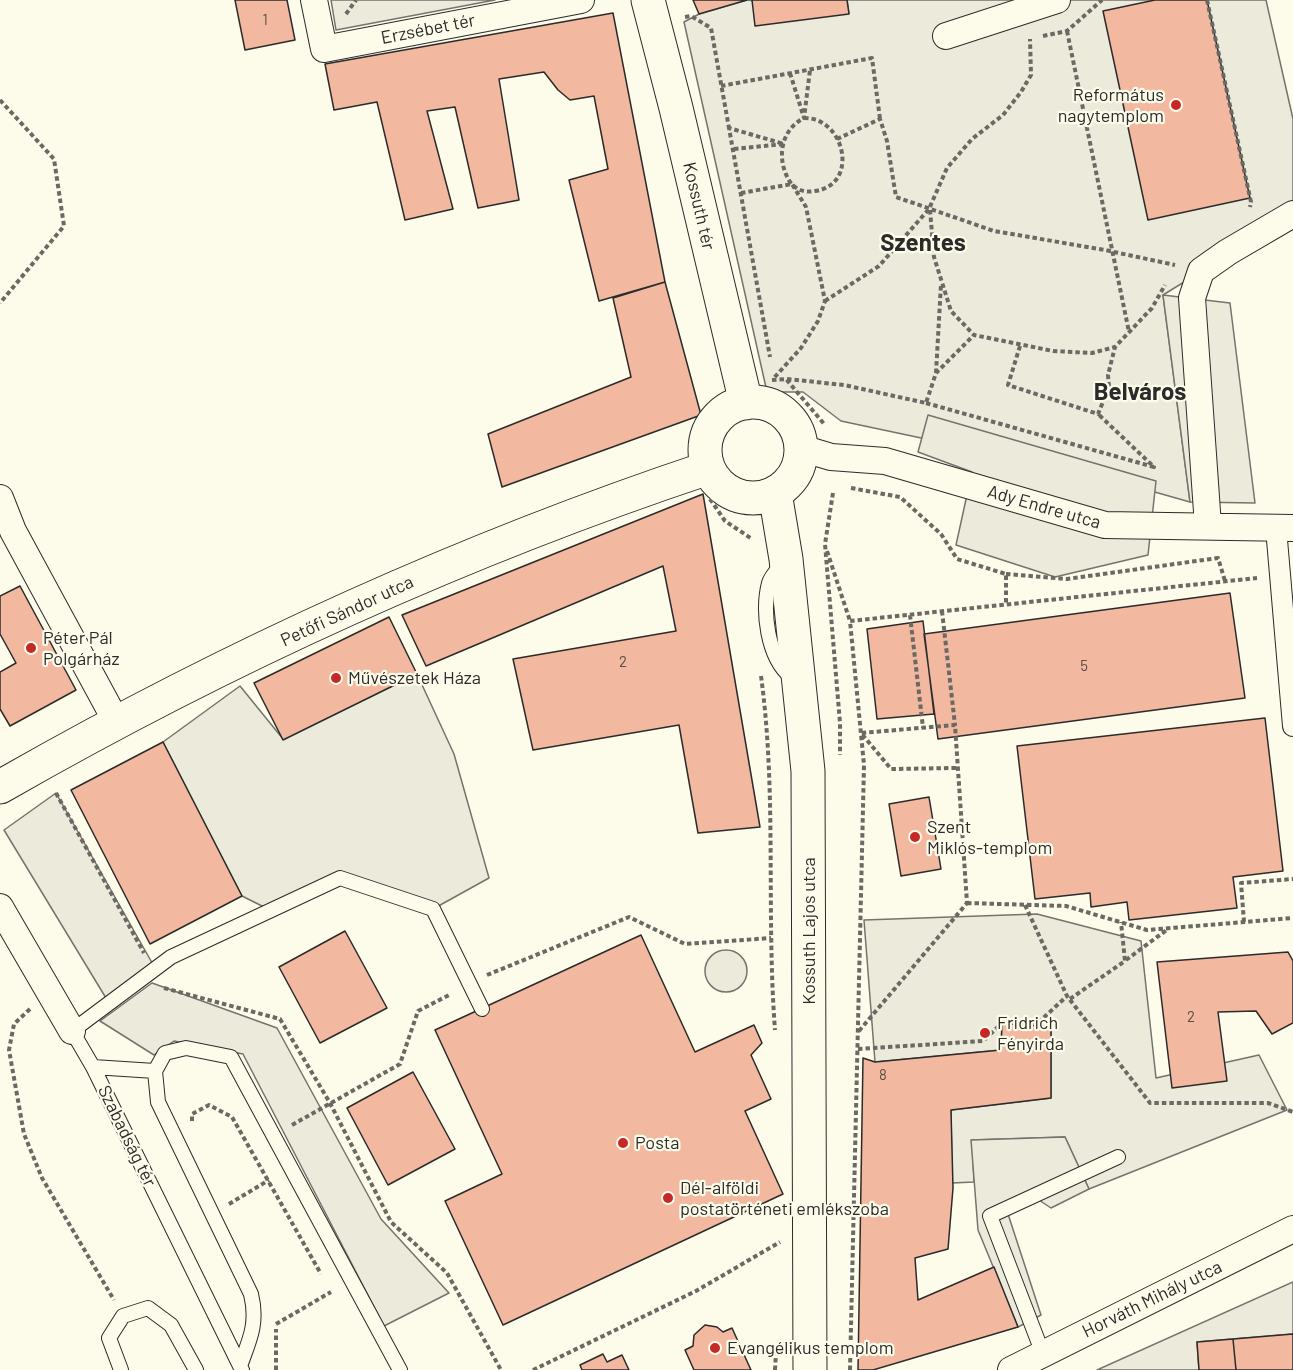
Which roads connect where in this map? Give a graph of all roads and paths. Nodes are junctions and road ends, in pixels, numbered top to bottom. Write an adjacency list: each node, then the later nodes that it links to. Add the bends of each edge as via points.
1 (315, 0): 2 (street, Erzsébet tér, via 324,50)
2 (582, 0)
3 (1057, 0): 8 (street)
4 (1102, 0): 7 (path)
5 (1207, 0): 21 (path, via 1251,202)
6 (649, 5): 35 (street, Kossuth tér)
7 (1067, 31): 20 (path, via 1029,39 1031,75 1021,92 1003,115 972,139 946,168); 23 (path)
8 (946, 36)
9 (810, 70): 10 (path); 12 (path); 13 (path, via 872,58)
10 (790, 73): 12 (path); 14 (path, via 721,86)
11 (0, 100): 27 (path, via 54,159 64,226)
12 (804, 118): 15 (path, via 824,121); 16 (path, via 790,129)
13 (880, 119): 15 (path); 20 (path, via 896,197)
14 (729, 128): 16 (path); 17 (path)
15 (837, 139): 18 (path, via 842,169 831,188 808,192)
16 (784, 144): 17 (path); 18 (path, via 781,155)
17 (734, 149): 19 (path)
18 (792, 184): 19 (path); 26 (path, via 806,207)
19 (741, 193): 33 (path)
20 (929, 209): 23 (path, via 994,231); 25 (path, via 934,257); 26 (path, via 879,266)
21 (1247, 212)
22 (1293, 214): 24 (street)
23 (1115, 252): 24 (path); 28 (path)
24 (1201, 271): 28 (path, via 1170,277 1152,308); 45 (street, via 1192,298)
25 (942, 281): 29 (path, via 951,310); 32 (path)
26 (825, 301): 33 (path, via 801,348)
27 (0, 303)
28 (1129, 332): 31 (path)
29 (974, 334): 30 (path); 32 (path)
30 (1020, 346): 31 (path, via 1092,352); 37 (path, via 1008,385)
31 (1115, 347): 37 (path, via 1108,387)
32 (936, 373): 36 (path)
33 (773, 379): 34 (path); 35 (path)
34 (786, 379): 36 (path, via 844,385); 38 (path)
35 (744, 397): 39 (street, via 783,413 798,435); 40 (street, via 712,426); 40 (path, via 734,394 706,420 694,438 691,458)
36 (926, 403): 37 (path, via 1154,467)
37 (1098, 414)
38 (825, 425)
39 (801, 448): 43 (street, via 794,474); 45 (street, Ady Endre utca, via 831,457 885,462 1105,525)
40 (702, 470): 43 (street, via 729,492 744,498); 47 (path, via 700,484 724,521); 56 (street, Petőfi Sándor utca, via 390,588)
41 (842, 486): 48 (path, via 900,497 941,534 957,559)
42 (833, 493): 54 (path, via 825,544)
43 (775, 494): 47 (street, Kossuth Lajos utca)
44 (0, 498): 56 (street, via 13,531)
45 (1208, 526): 46 (street, Ady Endre utca)
46 (1284, 528): 49 (street)
47 (772, 552): 100 (street, Kossuth Lajos utca, via 799,684 808,771)
48 (1006, 574): 50 (path, via 1066,579 1218,558); 51 (path)
49 (1278, 576): 50 (path); 58 (street)
50 (1225, 581): 51 (path)
51 (1006, 605): 52 (path)
52 (942, 611): 53 (path); 57 (path)
53 (910, 615): 54 (path); 59 (path)
54 (850, 621): 60 (path)
55 (760, 667): 77 (path, via 769,736)
56 (116, 721): 62 (street, Petőfi Sándor utca)
57 (955, 725): 59 (path); 61 (path)
58 (1293, 726)
59 (923, 728): 60 (path)
60 (861, 733): 61 (path, via 891,769); 76 (path, via 864,765)
61 (956, 768): 64 (path)
62 (0, 788)
63 (1293, 879): 69 (path, via 1241,883)
64 (967, 903): 65 (path); 76 (path)
65 (1024, 905): 68 (path, via 1066,906); 73 (path)
66 (0, 908): 72 (street, Szabadság tér)
67 (1293, 918): 69 (path)
68 (1122, 922): 70 (path, via 1148,930); 71 (path)
69 (1244, 922): 70 (path)
70 (1170, 928): 71 (path)
71 (1125, 961): 73 (path)
72 (50, 992): 75 (street, Szabadság tér); 89 (path, via 14,1024 9,1050 24,1134 42,1178)
73 (1068, 997): 78 (path, via 1039,1022 1002,1023 983,1041); 82 (path, via 1150,1103 1268,1102)
74 (482, 1009): 75 (lane, via 433,909 340,878 171,957)
75 (72, 1030): 79 (lane, Szabadság tér)
76 (858, 1032): 78 (path)
77 (776, 1035)
78 (858, 1049): 101 (path)
79 (93, 1067): 80 (lane); 93 (lane, Szabadság tér)
80 (155, 1071): 93 (lane, via 158,1102 251,1294 256,1314); 96 (lane, via 165,1053 186,1048 231,1057)
81 (330, 1103): 97 (path, via 391,1222 447,1273)
82 (1293, 1112)
83 (1118, 1157): 92 (lane, via 990,1216)
84 (269, 1180): 85 (path)
85 (228, 1205)
86 (1293, 1229): 92 (street, Horváth Mihály utca)
87 (783, 1251): 98 (path, via 783,1240 696,1291)
88 (331, 1292): 90 (path)
89 (123, 1316): 94 (lane, via 109,1338); 95 (lane, via 148,1308 171,1324)
90 (276, 1324)
91 (777, 1346): 99 (path)
92 (1043, 1354): 102 (street, Horváth Mihály utca)
93 (241, 1368)
94 (121, 1370)
95 (196, 1370)
96 (400, 1370)
97 (501, 1370)
98 (533, 1370)
99 (775, 1370)
100 (810, 1370)
101 (850, 1370)
102 (1011, 1370)

